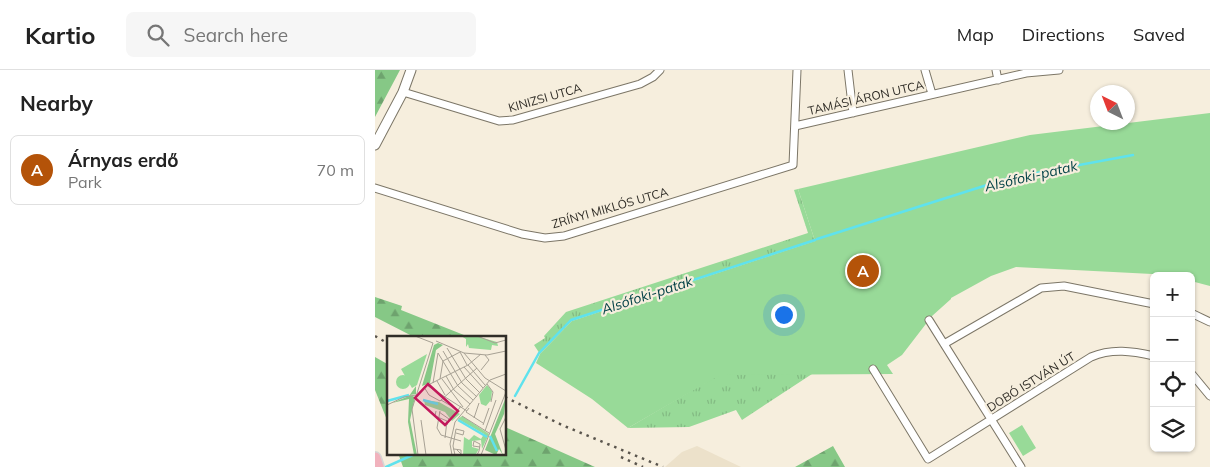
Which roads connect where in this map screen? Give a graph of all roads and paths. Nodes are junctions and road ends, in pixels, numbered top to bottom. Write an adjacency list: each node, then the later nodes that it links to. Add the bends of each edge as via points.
1 (411, 70): 9 (street)
2 (660, 70): 9 (street, KINIZSI UTCA, via 653,78 640,84 513,120 499,121)
3 (797, 70): 12 (street)
4 (848, 70): 11 (street)
5 (925, 70): 10 (street)
6 (996, 70): 8 (street)
7 (1059, 70): 8 (street, TAMÁSI ÁRON UTCA)
8 (998, 80): 10 (street, TAMÁSI ÁRON UTCA)
9 (403, 92): 13 (street)
10 (932, 94): 11 (street, TAMÁSI ÁRON UTCA)
11 (853, 113): 12 (street, TAMÁSI ÁRON UTCA)
12 (795, 126): 14 (street, ZRÍNYI MIKLÓS UTCA, via 793,165 564,236 545,238 522,234)
13 (375, 145)
14 (375, 188)
15 (1150, 303): 19 (street, via 1064,286 1041,288)
16 (1195, 315): 18 (street)
17 (929, 320): 19 (street)
18 (1210, 322)
19 (944, 344): 24 (street)
20 (1150, 355): 24 (street, DOBÓ ISTVÁN ÚT, via 1123,350 1100,354)
21 (873, 369): 24 (street, DOBÓ ISTVÁN ÚT, via 928,459)
22 (1195, 378): 23 (street)
23 (1210, 396)
24 (992, 420): 25 (street)
25 (1021, 467)

